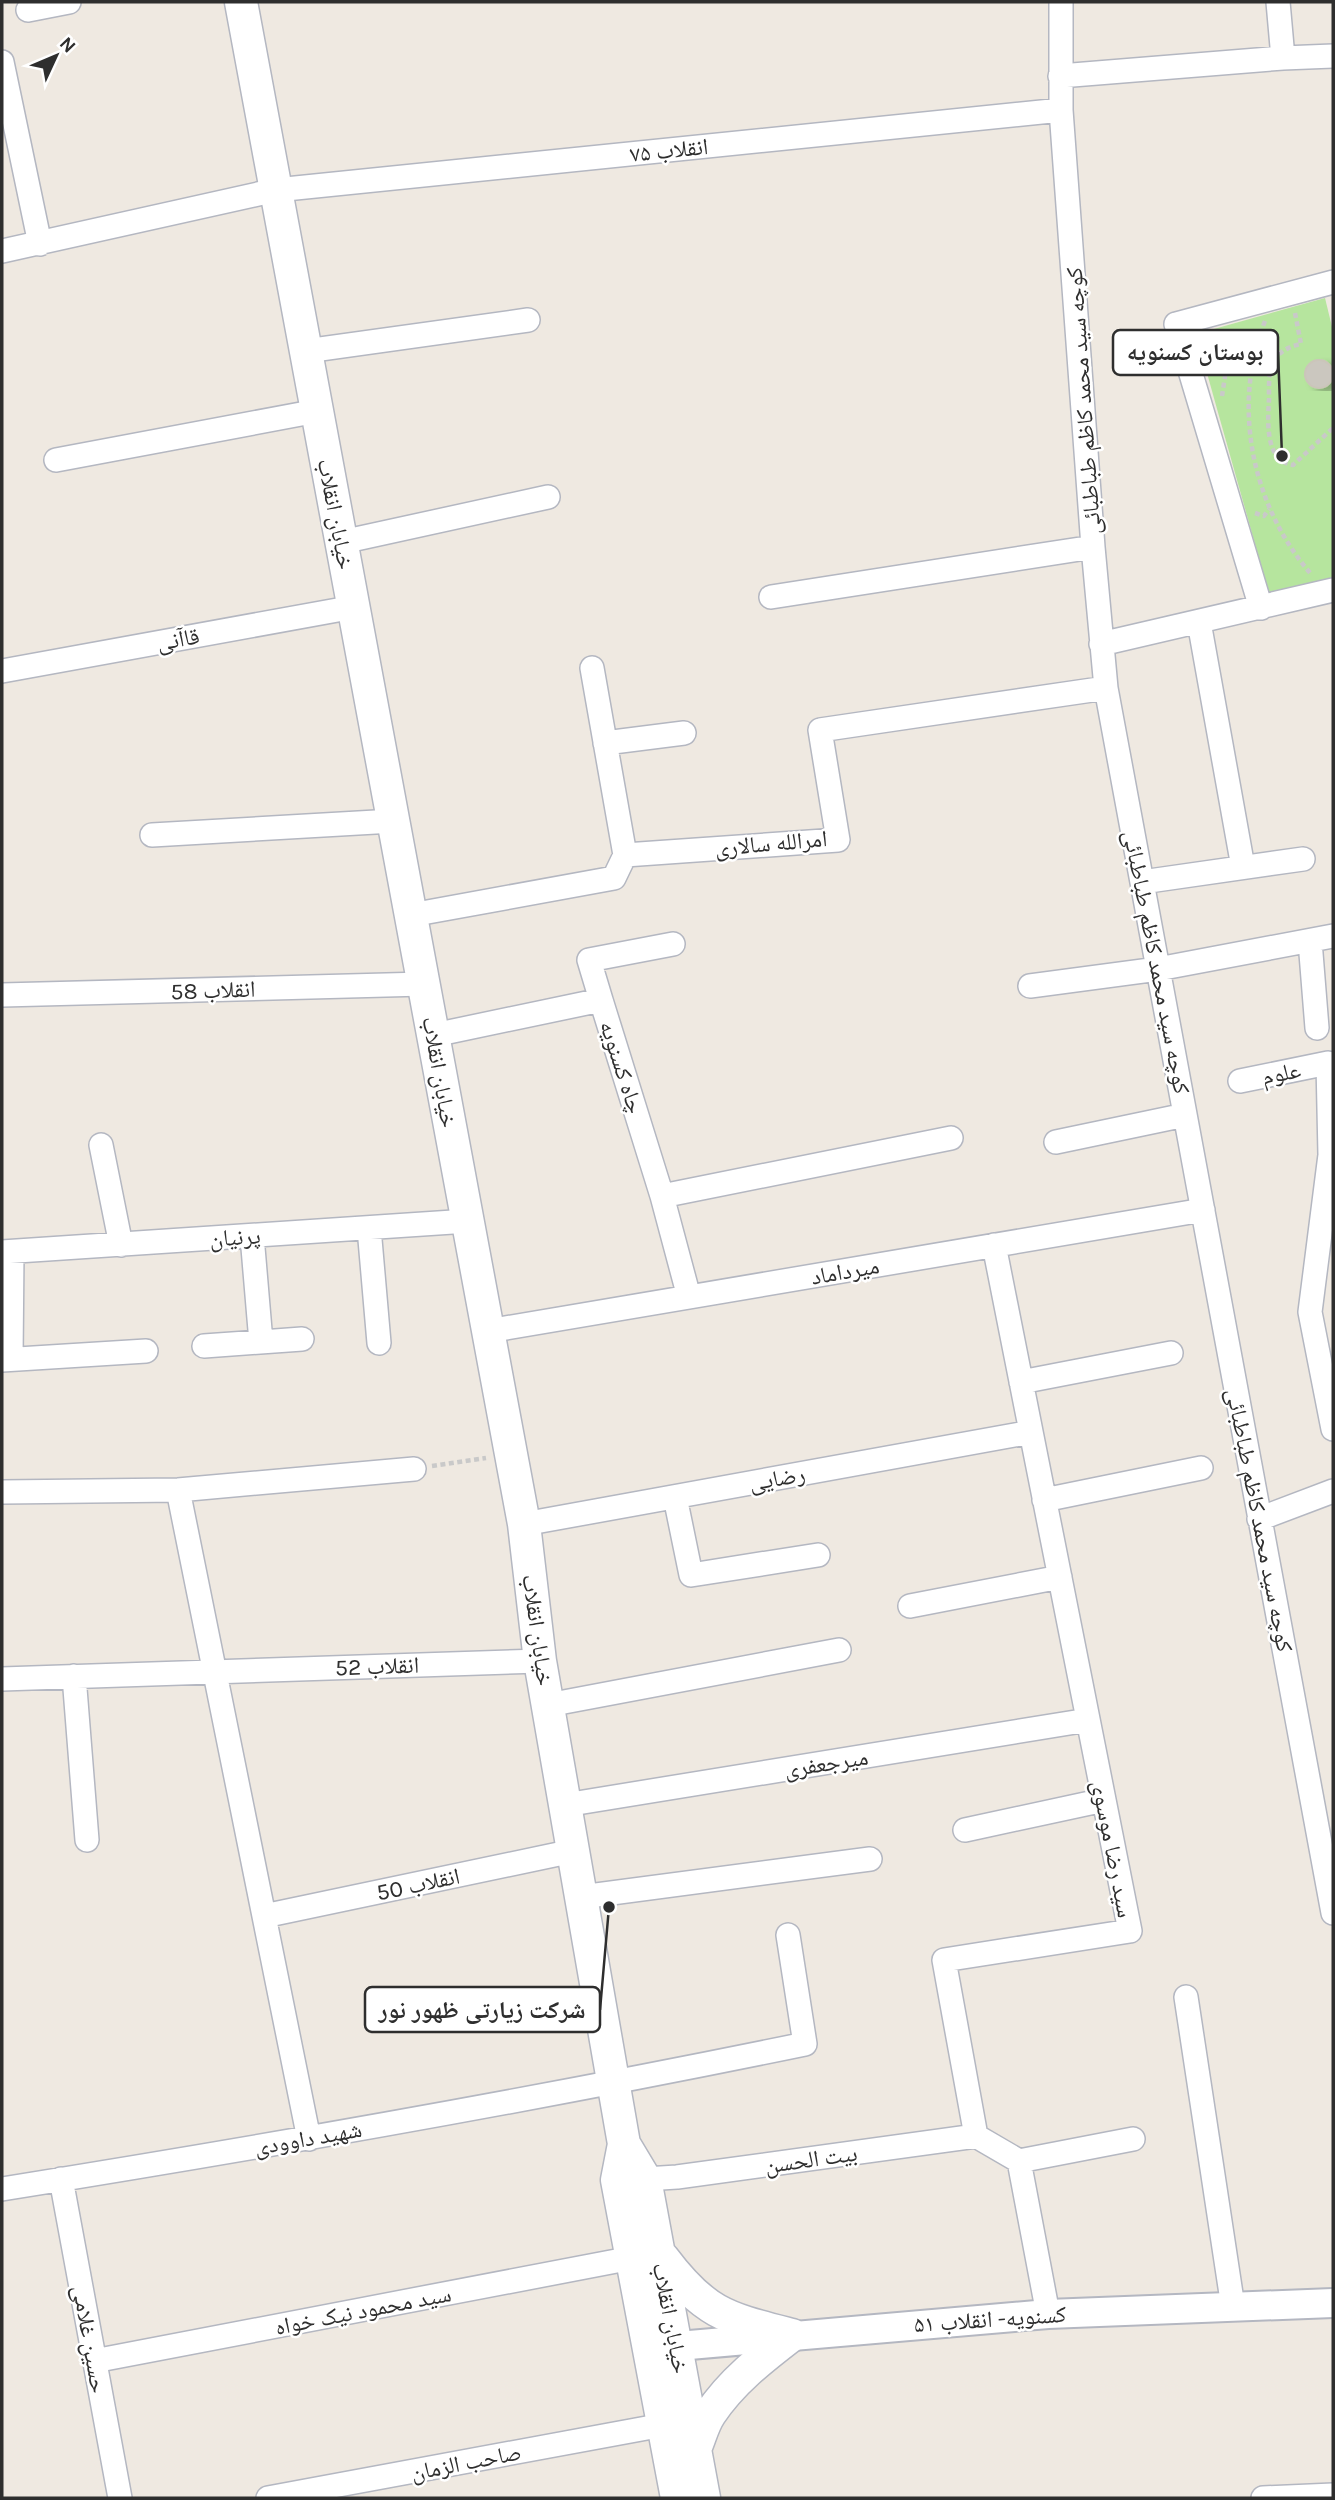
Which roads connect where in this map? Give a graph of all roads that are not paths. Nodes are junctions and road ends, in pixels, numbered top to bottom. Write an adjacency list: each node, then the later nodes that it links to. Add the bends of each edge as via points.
1 (69, 2): 5 (street)
2 (242, 2): 11 (main road, خیابان انقلاب)
3 (1061, 2): 9 (street, کوچه سید محمد کاظم طباطبائی)
4 (1278, 2): 7 (street)
5 (28, 10)
6 (1333, 57): 7 (street)
7 (1283, 58): 9 (street)
8 (2, 62): 12 (street)
9 (1060, 75): 10 (street, کوچه سید محمد کاظم طباطبائی)
10 (1062, 110): 11 (street, انقلاب ۷۵); 21 (street, کوچه سید محمد کاظم طباطبائی)
11 (276, 190): 12 (street, انقلاب ۷۵); 16 (main road, خیابان انقلاب)
12 (40, 244): 13 (street, انقلاب ۷۵)
13 (2, 251)
14 (1333, 282): 25 (street, via 1176,324)
15 (528, 320): 16 (street)
16 (306, 351): 17 (main road, خیابان انقلاب)
17 (317, 411): 18 (street); 20 (main road, خیابان انقلاب)
18 (56, 460)
19 (548, 497): 20 (street)
20 (342, 542): 24 (main road, خیابان انقلاب)
21 (1093, 547): 23 (street); 27 (street, کوچه سید محمد کاظم طباطبائی)
22 (1330, 590): 25 (street)
23 (771, 597)
24 (354, 607): 29 (street, قاآنی); 33 (main road, خیابان انقلاب)
25 (1261, 608): 26 (street)
26 (1199, 622): 27 (street); 37 (street)
27 (1101, 644): 30 (street, کوچه سید محمد کاظم طباطبائی)
28 (592, 668): 32 (street)
29 (2, 671)
30 (1106, 688): 35 (street, امرالله سالاری, via 820,730 838,839); 38 (street, کوچه سید محمد کاظم طباطبائی)
31 (684, 733): 32 (street)
32 (605, 743): 35 (street)
33 (393, 821): 34 (street); 39 (main road, خیابان انقلاب)
34 (152, 835)
35 (625, 855): 39 (street, via 614,878)
36 (1303, 859): 37 (street)
37 (1243, 867): 38 (street)
38 (1142, 882): 43 (street, کوچه سید محمد کاظم طباطبائی)
39 (411, 915): 44 (main road, خیابان انقلاب)
40 (1333, 936): 41 (street)
41 (1310, 941): 43 (street); 48 (street)
42 (673, 944): 47 (street, via 589,960)
43 (1158, 969): 45 (street); 51 (street, کوچه سید محمد کاظم طباطبائی)
44 (424, 984): 46 (street, انقلاب 58); 49 (main road, خیابان انقلاب)
45 (1030, 986)
46 (2, 995)
47 (601, 1000): 49 (street, چاه کسنویه); 56 (street, چاه کسنویه)
48 (1317, 1028)
49 (434, 1035): 58 (main road, خیابان انقلاب)
50 (1240, 1082): 55 (street, علوم, via 1328,1063)
51 (1185, 1115): 53 (street); 57 (street, کوچه سید محمد کاظم طباطبائی)
52 (951, 1138): 56 (street)
53 (1056, 1142)
54 (102, 1145): 61 (street)
55 (1332, 1155): 65 (street, علوم, via 1310,1312)
56 (662, 1196): 64 (street, چاه کسنویه)
57 (1203, 1210): 62 (street, میرداماد); 84 (street, کوچه سید محمد کاظم طباطبائی)
58 (467, 1220): 59 (street, پرنیان); 66 (main road, خیابان انقلاب)
59 (369, 1228): 60 (street, پرنیان); 69 (street)
60 (252, 1236): 61 (street, پرنیان); 68 (street)
61 (121, 1245): 63 (street, پرنیان)
62 (994, 1245): 64 (street, میرداماد); 74 (street, سید رضا موسوی)
63 (7, 1252): 73 (street)
64 (688, 1297): 66 (street, میرداماد)
65 (1323, 1316): 75 (street, علوم)
66 (488, 1331): 85 (main road, خیابان انقلاب)
67 (302, 1339): 68 (street)
68 (261, 1342): 70 (street)
69 (379, 1343)
70 (204, 1346)
71 (146, 1351): 73 (street)
72 (1171, 1353): 74 (street)
73 (7, 1360)
74 (1021, 1382): 76 (street, سید رضا موسوی)
75 (1333, 1429)
76 (1031, 1432): 82 (street, رضایی); 83 (street, سید رضا موسوی)
77 (1201, 1468): 83 (street)
78 (414, 1469): 79 (street)
79 (178, 1490): 81 (street); 91 (street)
80 (1333, 1491): 84 (street)
81 (2, 1492)
82 (675, 1497): 85 (street, رضایی); 86 (street, via 691,1576)
83 (1044, 1500): 87 (street, سید رضا موسوی)
84 (1259, 1519): 96 (street, کوچه سید محمد کاظم طباطبائی)
85 (524, 1524): 90 (main road, خیابان انقلاب)
86 (818, 1555)
87 (1060, 1577): 88 (street); 95 (street, سید رضا موسوی)
88 (910, 1606)
89 (839, 1650): 94 (street)
90 (540, 1661): 91 (street, انقلاب 52); 94 (main road, خیابان انقلاب)
91 (214, 1672): 92 (street, انقلاب 52); 105 (street)
92 (74, 1676): 93 (street, انقلاب 52); 100 (street)
93 (2, 1679)
94 (548, 1705): 98 (main road, خیابان انقلاب)
95 (1088, 1720): 97 (street, سید رضا موسوی); 98 (street, میرجعفری)
96 (1322, 1792): 104 (street, کوچه سید محمد کاظم طباطبائی)
97 (1104, 1800): 99 (street); 109 (street, سید رضا موسوی, via 1130,1931 944,1960)
98 (565, 1805): 101 (main road, خیابان انقلاب)
99 (965, 1830)
100 (86, 1840)
101 (573, 1852): 103 (main road, خیابان انقلاب); 105 (street, انقلاب 50)
102 (870, 1859): 103 (street)
103 (581, 1898): 108 (main road, خیابان انقلاب)
104 (1333, 1913)
105 (264, 1916): 110 (street)
106 (788, 1935): 108 (street, شهید داوودی, via 805,2044)
107 (1186, 1997): 119 (street)
108 (613, 2083): 110 (street, شهید داوودی); 112 (main road, خیابان انقلاب)
109 (976, 2136): 113 (street); 115 (street, بیت الحسن)
110 (309, 2139): 114 (street, شهید داوودی)
111 (1133, 2139): 113 (street)
112 (624, 2144): 115 (main road, خیابان انقلاب); 117 (main road, خیابان انقلاب, via 617,2180)
113 (1020, 2161): 120 (street)
114 (61, 2179): 116 (street, شهید داوودی); 123 (street, حسین غلامی)
115 (645, 2179): 117 (main road, خیابان انقلاب)
116 (2, 2189)
117 (645, 2255): 121 (main road, via 710,2308 737,2321); 122 (main road, خیابان انقلاب); 123 (street, سید محمود نیک خواه)
118 (1333, 2303): 119 (street, کسنویه- انقلاب ۵۱)
119 (1233, 2307): 120 (street, کسنویه- انقلاب ۵۱)
120 (1048, 2314): 121 (street, کسنویه- انقلاب ۵۱)
121 (792, 2335): 122 (street, کسنویه- انقلاب ۵۱); 125 (main road, via 730,2388 709,2416)
122 (663, 2347): 124 (main road, خیابان انقلاب); 125 (main road, خیابان انقلاب)
123 (94, 2361): 127 (street, حسین غلامی)
124 (663, 2425): 128 (street, صاحب الزمان); 129 (main road, خیابان انقلاب)
125 (695, 2449): 130 (main road, خیابان انقلاب)
126 (1333, 2495): 131 (street)
127 (120, 2498)
128 (268, 2498)
129 (677, 2498)
130 (704, 2498)
131 (1262, 2498)

